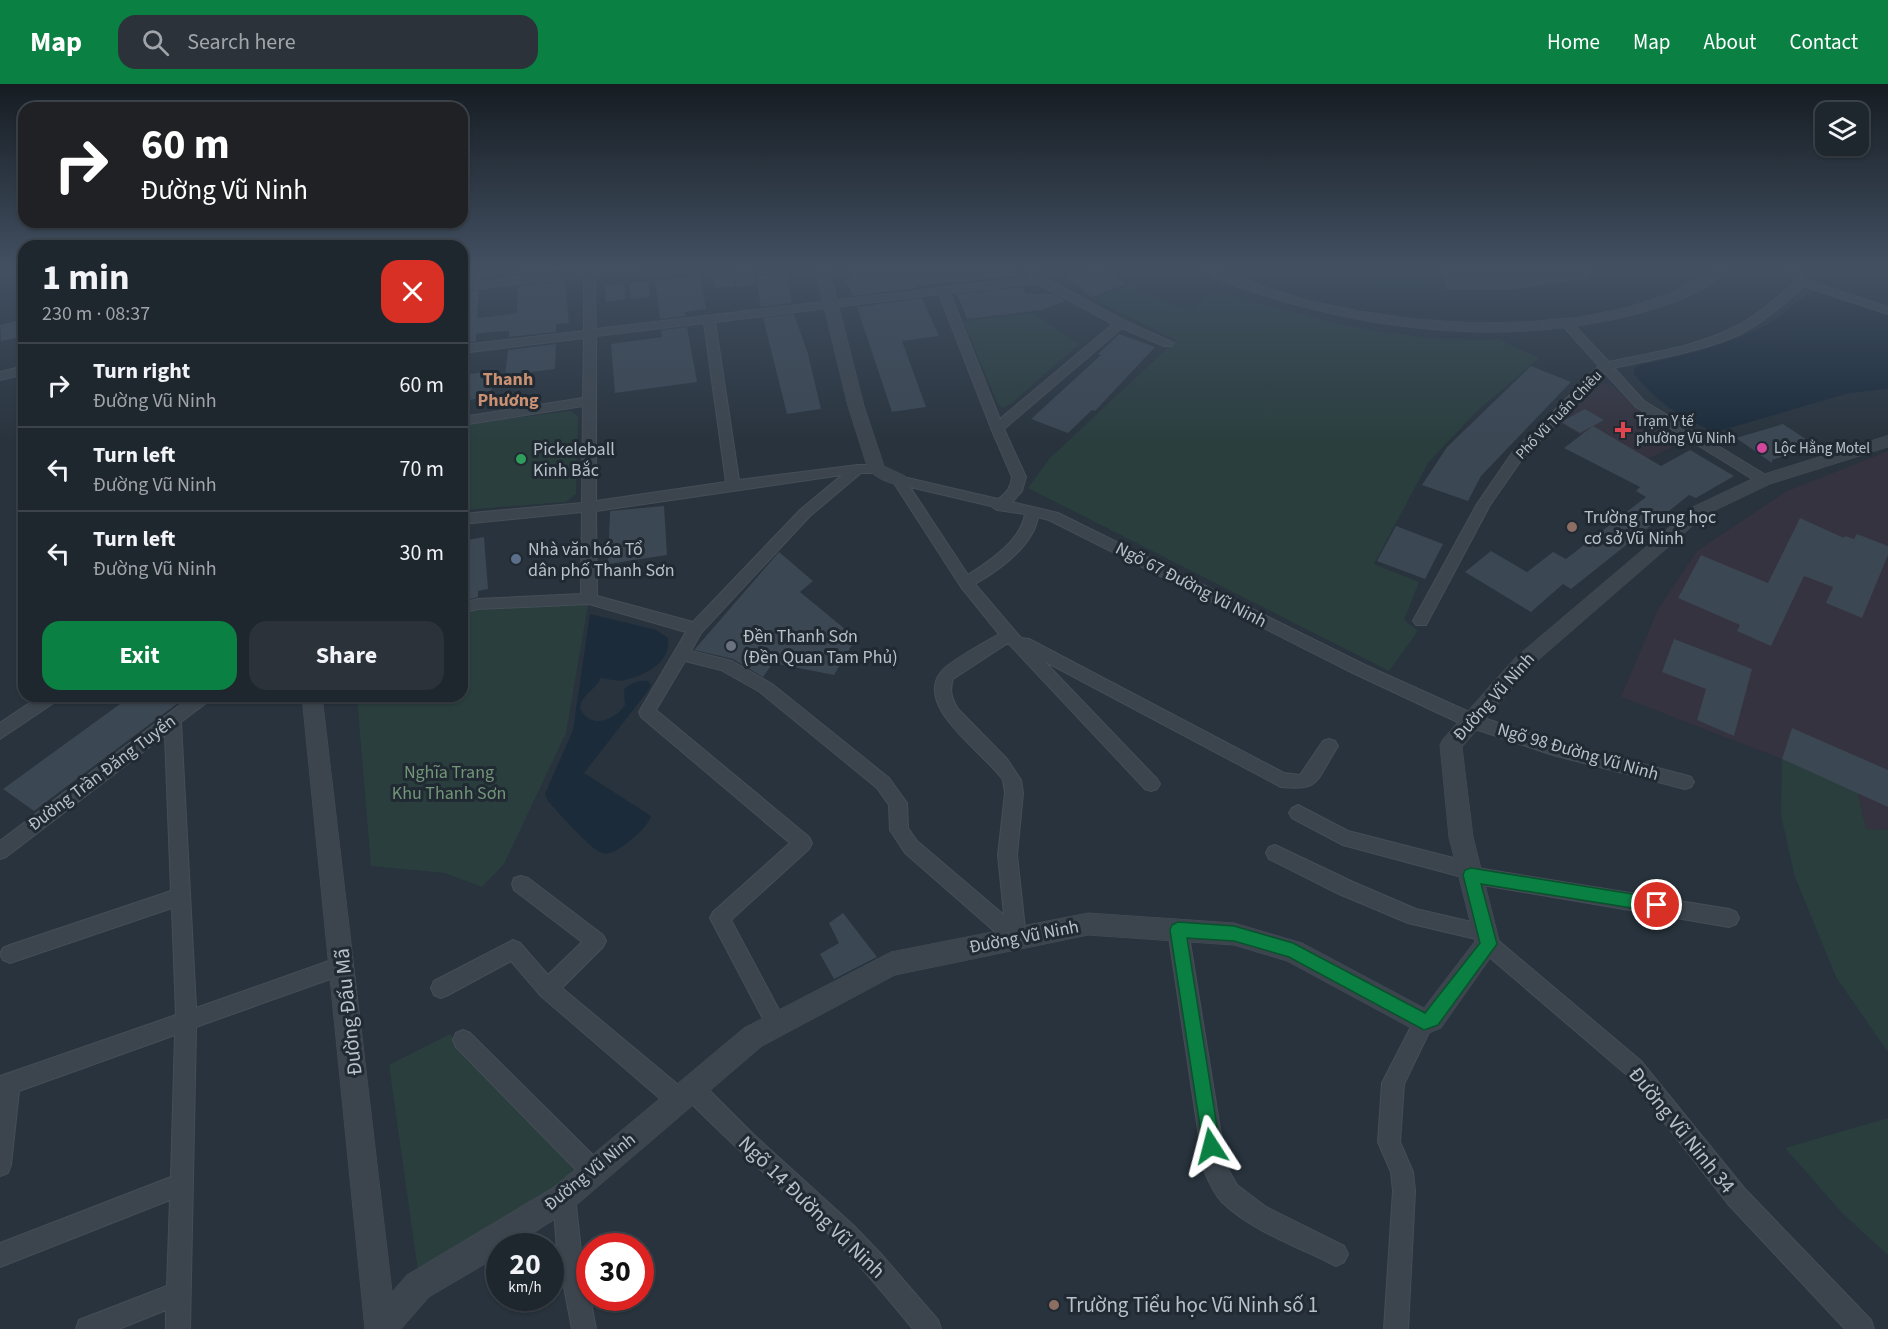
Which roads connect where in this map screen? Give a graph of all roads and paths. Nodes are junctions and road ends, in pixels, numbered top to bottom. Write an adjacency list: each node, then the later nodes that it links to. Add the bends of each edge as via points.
1 (591, 326): 12 (street)
2 (658, 326): 12 (street)
3 (710, 326): 28 (street)
4 (834, 326): 25 (street)
5 (958, 326): 22 (street)
6 (1118, 326): 22 (street)
7 (1129, 326): 13 (street)
8 (1462, 326): 9 (street)
9 (1524, 326)
10 (1569, 326): 17 (street)
11 (1746, 326): 17 (street, Phố Vũ Tuấn Chiêu, via 1694,346)
12 (591, 334): 14 (street); 20 (street)
13 (1168, 343)
14 (468, 348)
15 (18, 360): 16 (street)
16 (0, 365)
17 (1605, 367): 27 (street, via 1640,404); 36 (street, Phố Vũ Tuấn Chiêu, via 1517,456 1484,504)
18 (18, 372): 19 (street)
19 (0, 376)
20 (591, 401): 21 (street); 30 (street)
21 (468, 420)
22 (997, 428): 29 (street, via 1019,477 1014,492)
23 (1888, 441): 27 (street, Đường Vũ Ninh)
24 (859, 469): 25 (street); 28 (street); 37 (street, via 805,513)
25 (877, 469): 26 (street)
26 (899, 480): 29 (street, Ngõ 67 Đường Vũ Ninh); 33 (street)
27 (1764, 480): 44 (street, Đường Vũ Ninh, via 1699,511 1522,663)
28 (733, 485): 30 (street)
29 (997, 505): 31 (street, Ngõ 67 Đường Vũ Ninh)
30 (590, 506): 32 (street); 34 (street)
31 (1032, 511): 33 (street, via 1033,521 1016,543 985,572); 44 (street, Ngõ 67 Đường Vũ Ninh, via 1062,520 1359,669)
32 (468, 518)
33 (966, 583): 38 (street)
34 (589, 599): 35 (street); 37 (street)
35 (468, 606)
36 (1421, 621)
37 (696, 629): 39 (street)
38 (1009, 635): 46 (street, via 1281,780 1303,782); 48 (street); 57 (street, via 947,675 942,691 958,723 1011,777 1014,798 1007,844)
39 (681, 654): 57 (street, via 726,665 766,688 883,783 898,803 899,830 911,847); 65 (street, via 646,712 803,843 720,918)
40 (42, 702): 45 (street)
41 (196, 702): 43 (street, Đường Trần Đăng Tuyển)
42 (313, 702): 60 (street, Đường Đấu Mã)
43 (173, 719): 50 (street, Đường Trần Đăng Tuyển); 54 (street)
44 (1472, 721): 47 (street, Ngõ 98 Đường Vũ Ninh, via 1552,748); 52 (street, Đường Vũ Ninh, via 1451,745 1461,837)
45 (0, 732)
46 (1329, 746)
47 (1685, 782)
48 (1151, 784)
49 (1298, 813): 52 (street, via 1343,837)
50 (0, 850)
51 (1275, 853): 58 (street, via 1415,917)
52 (1470, 873): 55 (street); 58 (street, Đường Vũ Ninh)
53 (521, 884): 62 (street, via 596,941)
54 (181, 896): 59 (street); 63 (street)
55 (1729, 918)
56 (1178, 930): 57 (street, Đường Vũ Ninh, via 1088,924); 64 (street, Đường Vũ Ninh, via 1234,934 1293,951); 73 (street, via 1215,1170 1229,1193 1258,1215)
57 (1016, 938): 65 (street, Đường Vũ Ninh, via 891,964)
58 (1487, 939): 64 (street, via 1438,1012); 82 (street, Đường Vũ Ninh 34, via 1635,1068 1736,1196)
59 (10, 954)
60 (343, 966): 63 (street); 78 (street, Đường Đấu Mã)
61 (441, 988): 62 (street, Ngõ 14 Đường Vũ Ninh, via 513,949)
62 (548, 989): 68 (street, Ngõ 14 Đường Vũ Ninh)
63 (186, 1021): 67 (street); 71 (street)
64 (1424, 1022): 81 (street, via 1393,1083 1389,1142 1402,1172 1404,1191)
65 (777, 1025): 68 (street, Đường Vũ Ninh, via 753,1037)
66 (463, 1040): 70 (street)
67 (5, 1086): 69 (street)
68 (686, 1094): 70 (street, Đường Vũ Ninh); 80 (street, Ngõ 14 Đường Vũ Ninh, via 853,1241)
69 (0, 1165)
70 (594, 1172): 72 (street, Đường Vũ Ninh)
71 (182, 1184): 74 (street); 75 (street)
72 (564, 1197): 78 (street, Đường Vũ Ninh, via 418,1286); 79 (street)
73 (1336, 1254)
74 (0, 1255)
75 (179, 1293): 76 (street); 77 (street)
76 (88, 1329)
77 (178, 1329)
78 (381, 1329)
79 (584, 1329)
80 (929, 1329)
81 (1396, 1329)
82 (1862, 1329)

